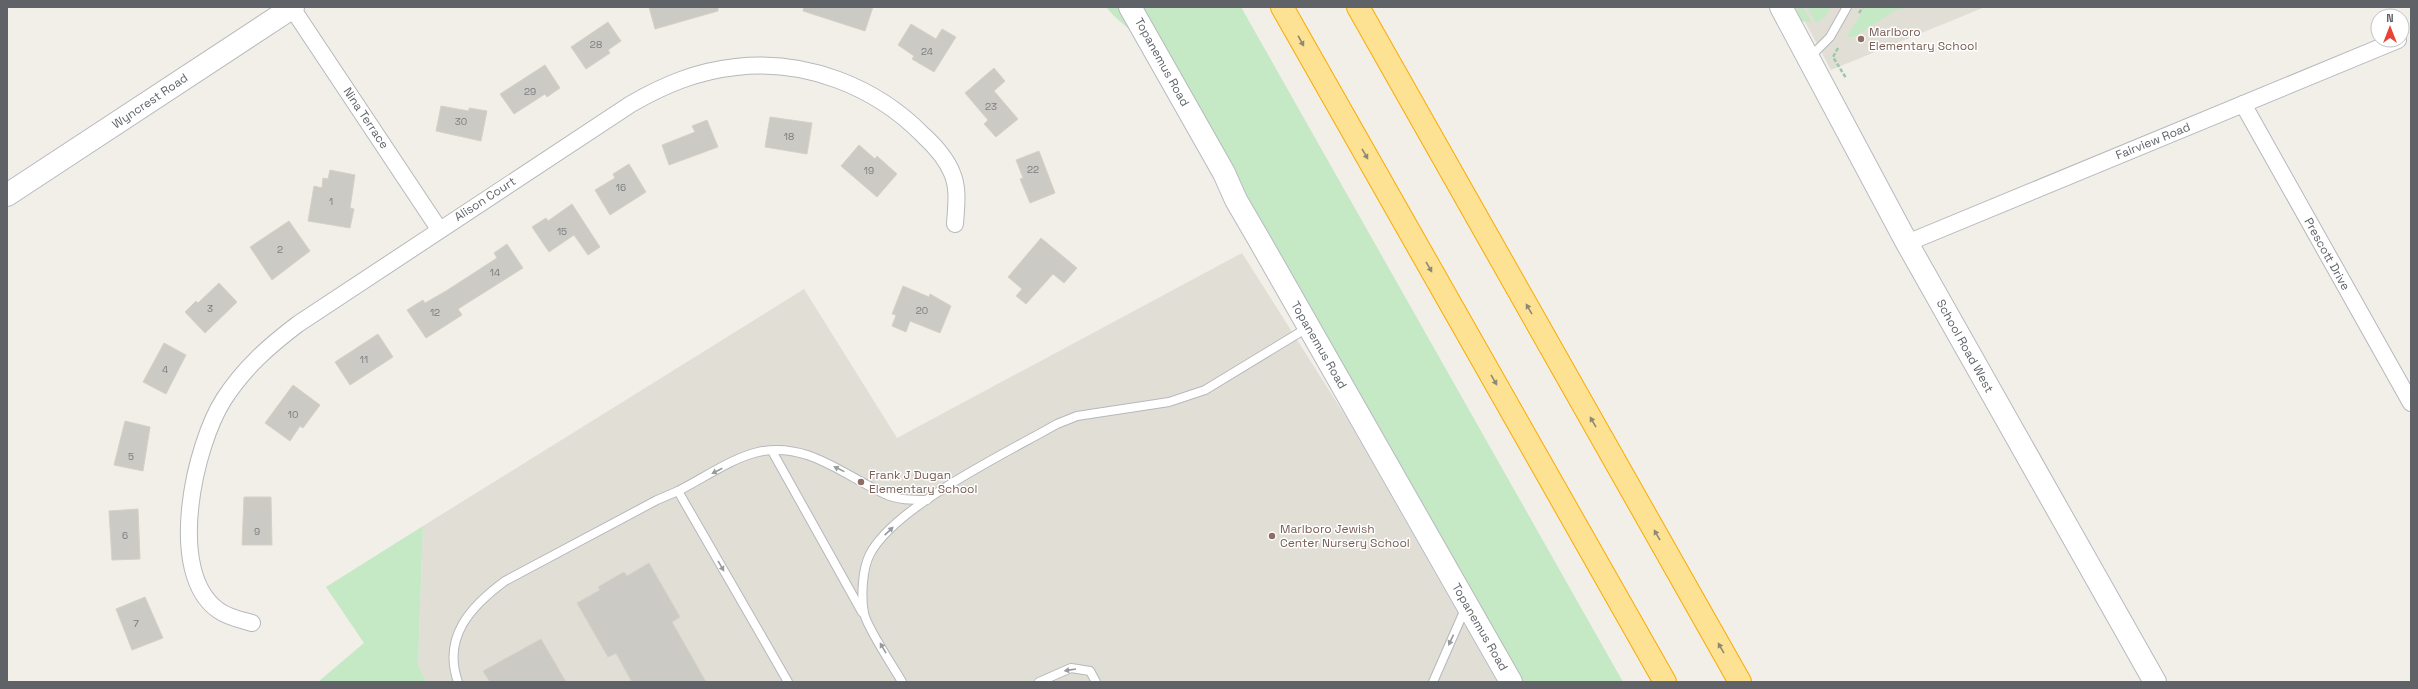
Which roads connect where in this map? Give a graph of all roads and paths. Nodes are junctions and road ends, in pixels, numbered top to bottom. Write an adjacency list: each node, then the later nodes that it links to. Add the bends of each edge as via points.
1 (293, 7): 14 (street, Wyncrest Road); 16 (street, Nina Terrace)
2 (1130, 7): 18 (street, Topanemus Road)
3 (1282, 7): 33 (highway, one-way to 33)
4 (1358, 7): 34 (highway, one-way to 4)
5 (1781, 7): 11 (street, School Road West)
6 (1847, 7): 11 (lane, via 1830,37)
7 (1863, 7): 8 (path)
8 (1855, 19)
9 (1840, 44): 12 (path, via 1833,57)
10 (2379, 48): 13 (street, Fairview Road)
11 (1809, 58): 17 (street, School Road West)
12 (1846, 78)
13 (2243, 104): 17 (street, Fairview Road); 19 (street, Prescott Drive)
14 (9, 190)
15 (955, 224): 16 (street, Alison Court, via 957,195 952,173 938,150 908,119 876,98 844,82 802,70 766,66 712,70 658,89)
16 (439, 229): 25 (street, Alison Court, via 269,345 236,380 211,423 198,457 191,494 189,529 196,576 201,589 218,610)
17 (1907, 242): 35 (street, School Road West)
18 (1308, 327): 22 (lane, via 1205,390 1169,402 1077,416 1057,424); 23 (street, Topanemus Road)
19 (2411, 403)
20 (772, 451): 21 (lane, one-way to 21, via 757,452); 22 (lane, one-way to 20, via 904,500 885,494 815,457 790,449); 24 (lane)
21 (678, 491): 26 (lane, via 505,581 484,596 457,632 454,650); 27 (lane, one-way to 27)
22 (926, 500): 24 (lane, one-way to 22, via 862,590 869,555 882,537)
23 (1467, 604): 31 (lane, one-way to 31); 32 (street, Topanemus Road)
24 (864, 615): 28 (lane, one-way to 24)
25 (252, 623)
26 (458, 682)
27 (788, 682)
28 (902, 682)
29 (1039, 682): 30 (lane, one-way to 29, via 1090,671 1071,668)
30 (1096, 682)
31 (1433, 682)
32 (1511, 682)
33 (1665, 682)
34 (1740, 682)
35 (2155, 682)

